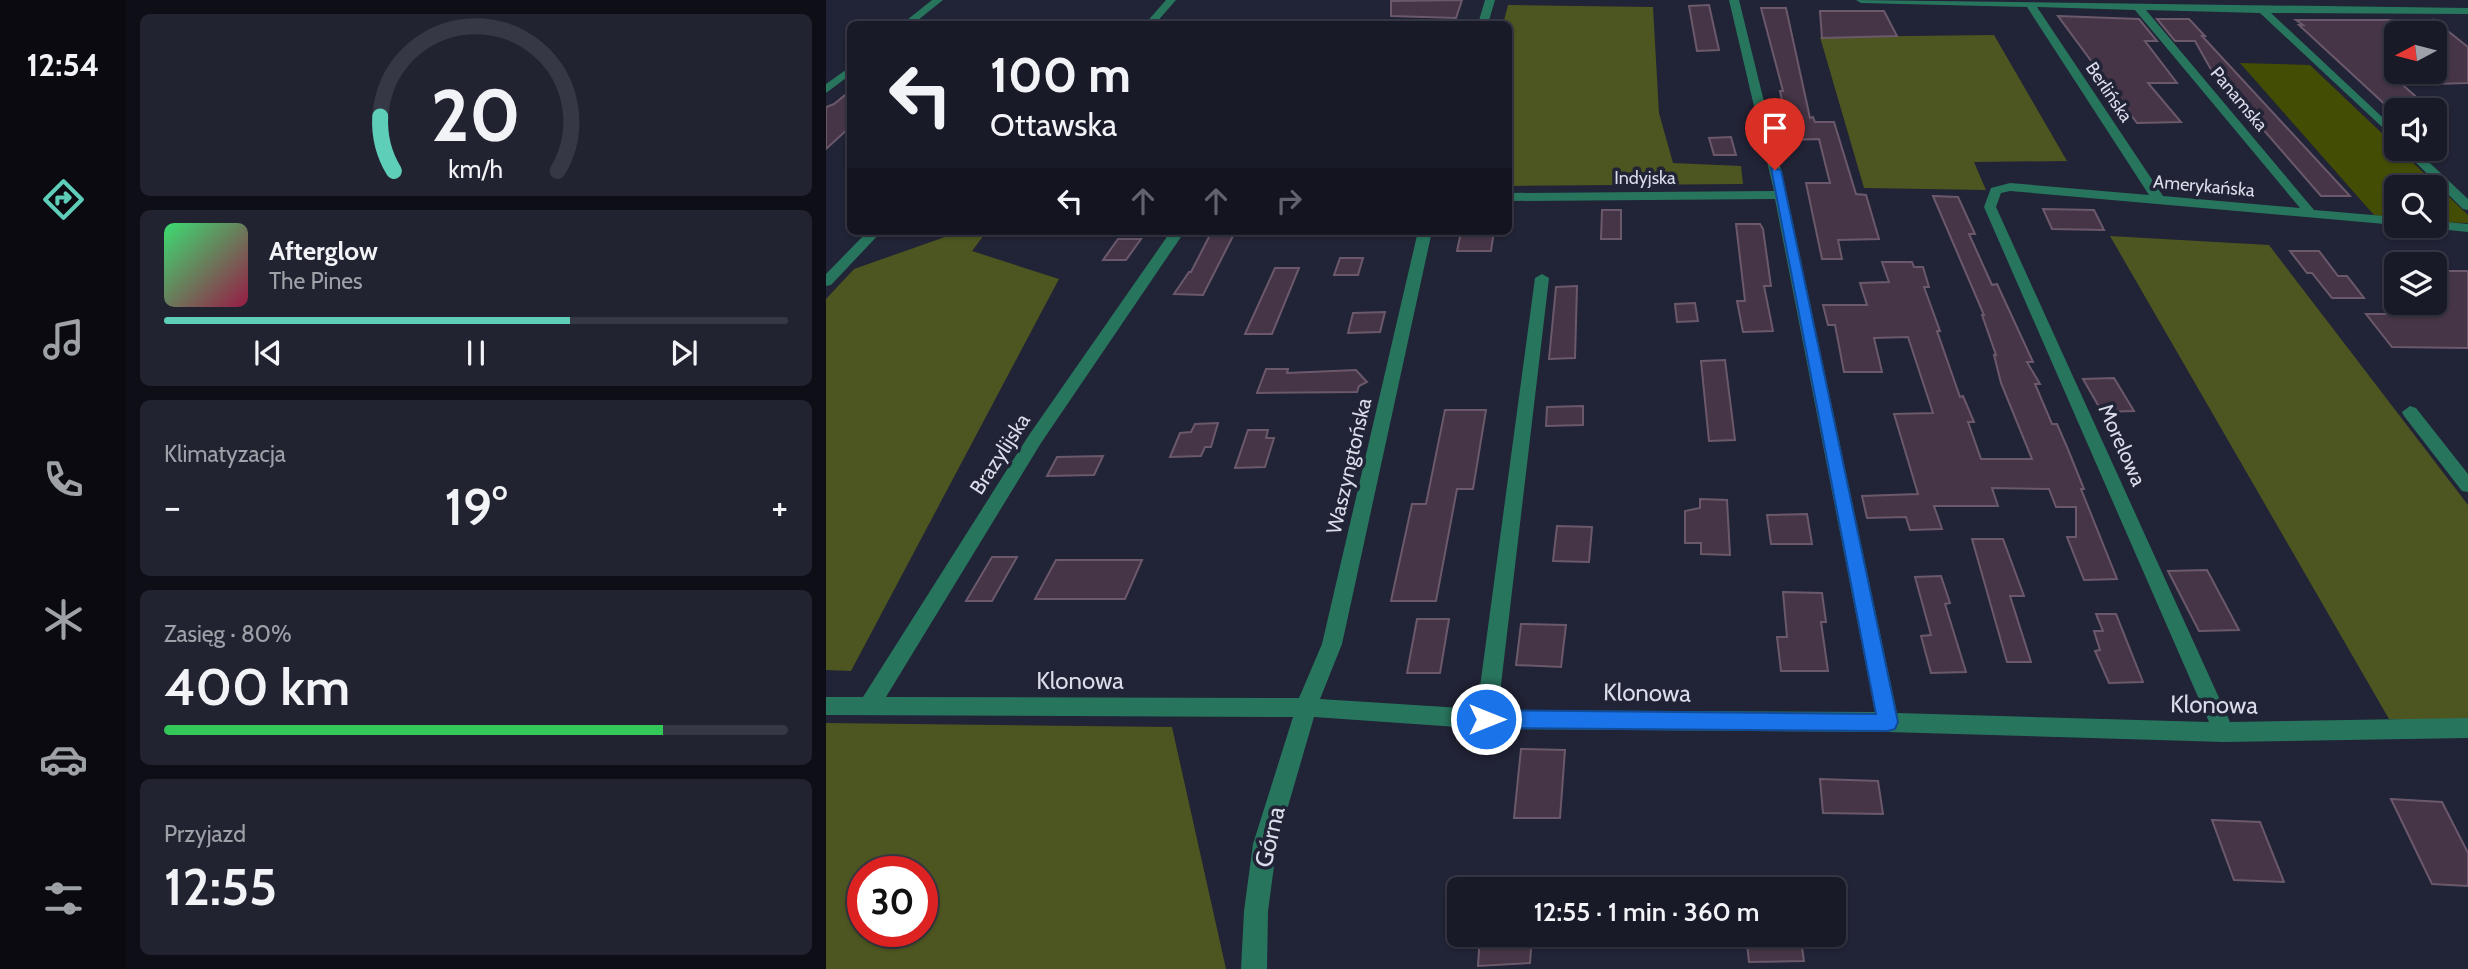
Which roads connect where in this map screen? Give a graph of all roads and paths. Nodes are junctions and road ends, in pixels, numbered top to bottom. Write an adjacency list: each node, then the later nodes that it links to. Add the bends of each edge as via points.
1 (938, 0): 13 (street)
2 (1171, 0): 14 (street)
3 (1490, 0): 15 (street)
4 (1734, 0): 21 (street)
5 (1860, 0): 6 (street)
6 (1867, 0): 8 (street)
7 (2252, 0): 11 (street)
8 (1971, 1): 9 (street)
9 (2030, 4): 10 (street); 23 (street, Berlińska)
10 (2145, 5): 11 (street); 25 (street, Panamska)
11 (2262, 10): 12 (street); 18 (street)
12 (2468, 11)
13 (911, 21)
14 (1153, 21)
15 (1484, 21)
16 (847, 72): 17 (street)
17 (826, 90)
18 (2384, 126)
19 (2421, 161): 24 (street)
20 (2010, 187): 23 (street, Amerykańska); 42 (street, Morelowa, via 1995,191 1990,207)
21 (1781, 195): 22 (street, Indyjska); 40 (street)
22 (1512, 197)
23 (2160, 200): 25 (street, Amerykańska)
24 (2468, 206)
25 (2311, 214): 26 (street, Amerykańska)
26 (2384, 220)
27 (2447, 226): 28 (street)
28 (2468, 228)
29 (872, 235): 33 (street)
30 (1175, 235): 37 (street, Brazylijska, via 1035,439)
31 (1424, 235): 38 (street, Waszyngtońska, via 1332,644)
32 (1542, 278): 39 (street)
33 (826, 282)
34 (2410, 412): 35 (street)
35 (2468, 486)
36 (826, 706): 37 (street, Klonowa)
37 (868, 707): 38 (street, Klonowa)
38 (1307, 708): 39 (street, Klonowa); 43 (street, Górna, via 1265,844)
39 (1486, 719): 40 (street, Klonowa)
40 (1888, 722): 42 (street, Klonowa)
41 (2468, 728): 42 (street, Klonowa)
42 (2224, 732)
43 (1254, 969)

